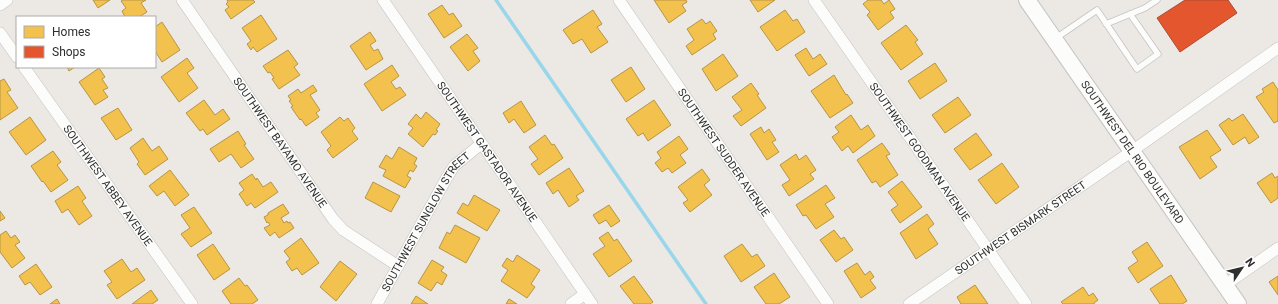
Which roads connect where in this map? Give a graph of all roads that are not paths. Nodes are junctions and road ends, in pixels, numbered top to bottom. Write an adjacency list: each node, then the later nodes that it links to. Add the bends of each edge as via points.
1 (7, 0): 8 (street)
2 (182, 0): 20 (street, SOUTHWEST BAYAMO AVENUE, via 333,219 343,230)
3 (383, 0): 16 (street, SOUTHWEST GASTADOR AVENUE)
4 (619, 0): 27 (street, SOUTHWEST SUDDER AVENUE)
5 (814, 0): 19 (street, SOUTHWEST GOODMAN AVENUE)
6 (1026, 0): 12 (street, SOUTHWEST DEL RIO BOULEVARD)
7 (1157, 0): 9 (lane)
8 (0, 5)
9 (1130, 14): 10 (lane); 10 (lane, via 1158,54 1137,69)
10 (1106, 24): 12 (lane, via 1097,10)
11 (0, 33): 14 (street)
12 (1054, 39): 17 (street, SOUTHWEST DEL RIO BOULEVARD)
13 (1278, 48): 17 (street, SOUTHWEST BISMARK STREET)
14 (16, 56)
15 (25, 68): 23 (street, SOUTHWEST ABBEY AVENUE)
16 (481, 144): 20 (street, SOUTHWEST SUNGLOW STREET, via 454,166); 22 (street, SOUTHWEST GASTADOR AVENUE)
17 (1132, 151): 19 (street, SOUTHWEST BISMARK STREET); 21 (street, SOUTHWEST DEL RIO BOULEVARD)
18 (1278, 248): 21 (street)
19 (988, 249): 28 (street, SOUTHWEST BISMARK STREET); 29 (street, SOUTHWEST GOODMAN AVENUE)
20 (398, 266): 24 (street, SOUTHWEST SUNGLOW STREET)
21 (1225, 285): 30 (street, SOUTHWEST DEL RIO BOULEVARD)
22 (585, 294): 25 (street); 26 (street, SOUTHWEST GASTADOR AVENUE)
23 (192, 304)
24 (377, 304)
25 (571, 304)
26 (592, 304)
27 (828, 304)
28 (909, 304)
29 (1026, 304)
30 (1238, 304)

